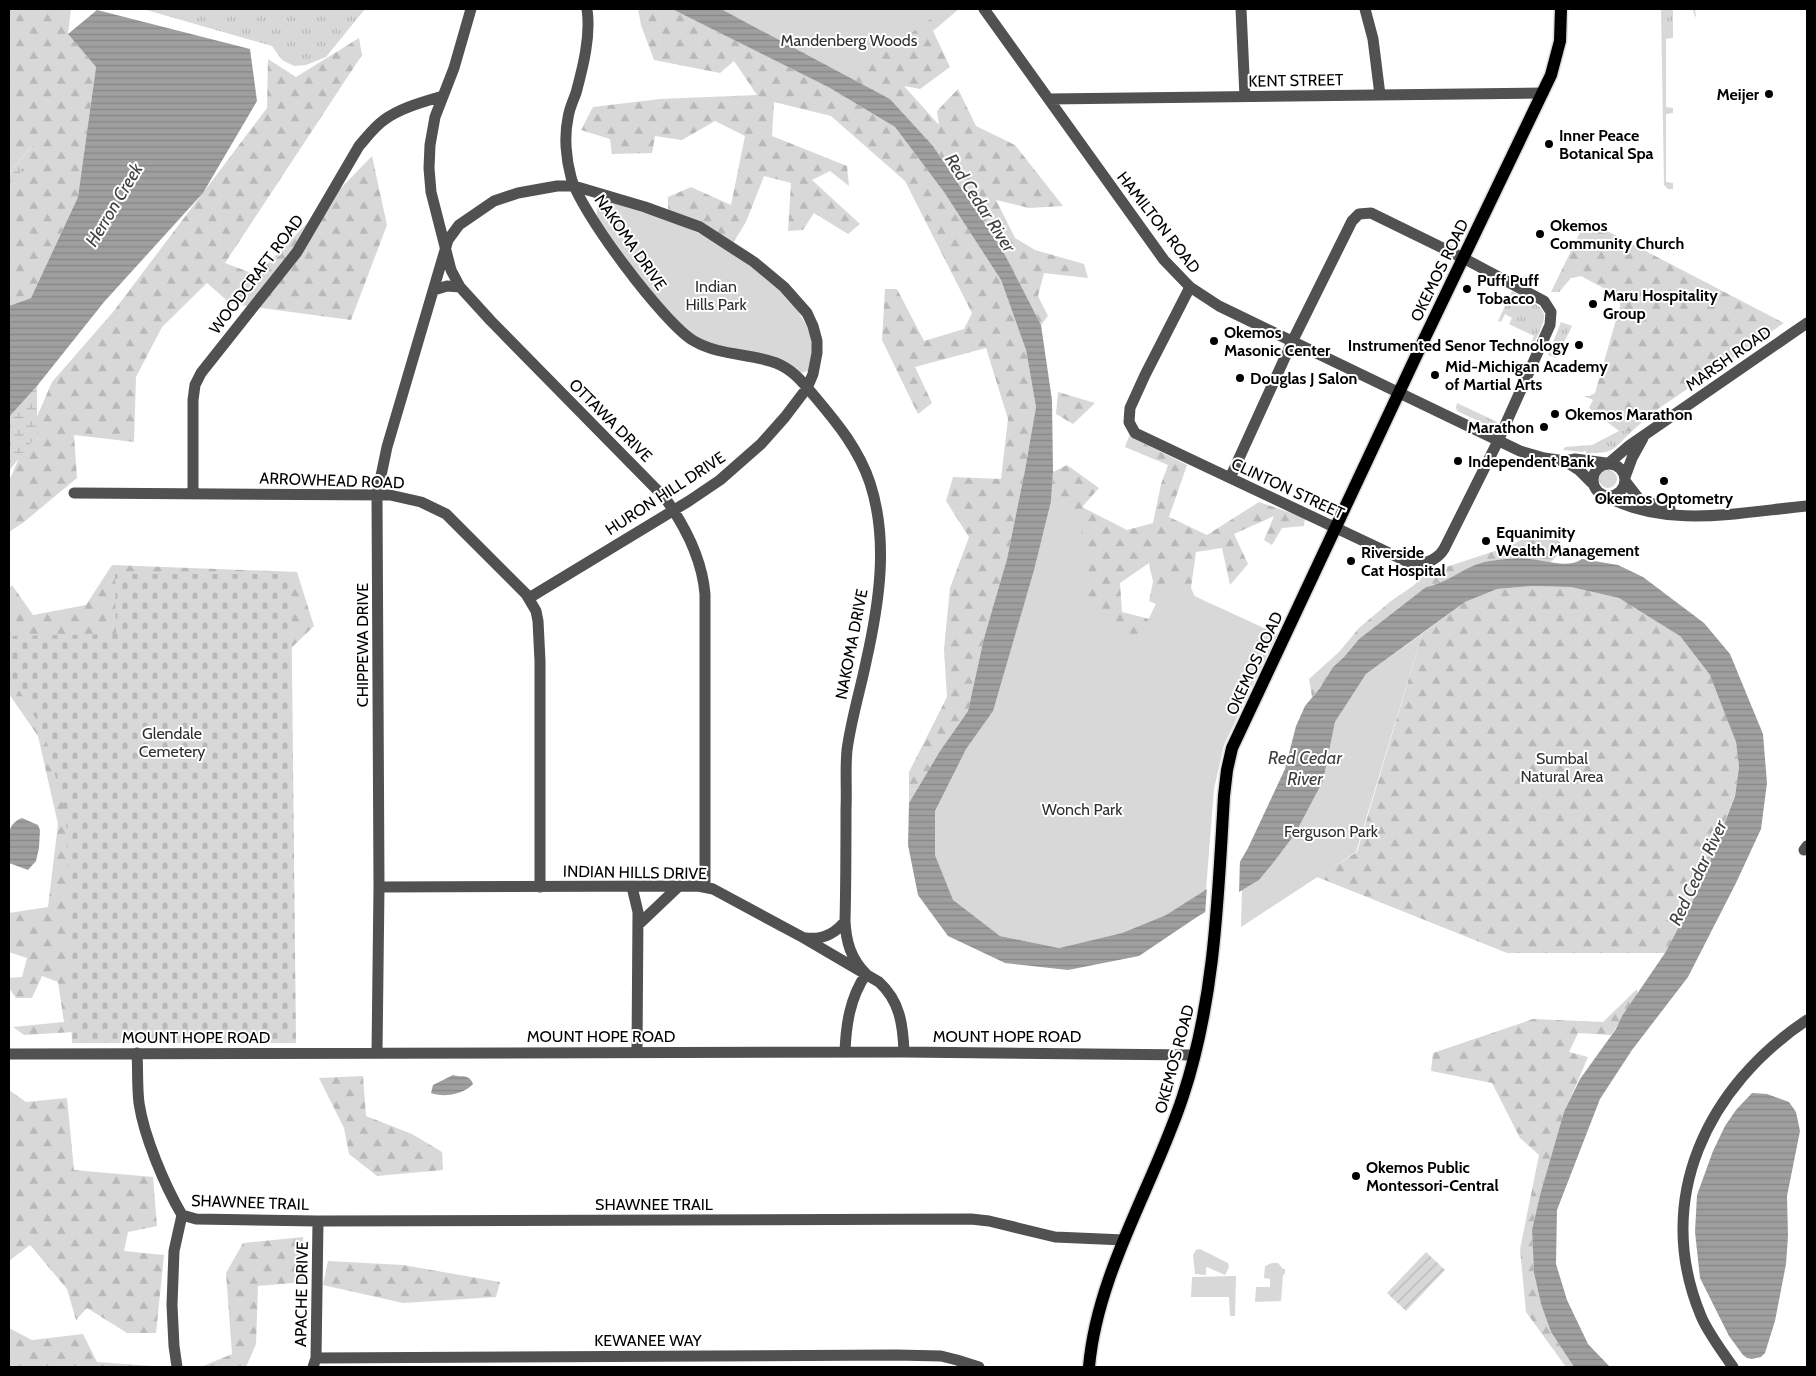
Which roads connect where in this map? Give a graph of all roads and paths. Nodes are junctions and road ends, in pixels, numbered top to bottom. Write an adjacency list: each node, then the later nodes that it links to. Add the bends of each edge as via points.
1 (471, 9): 9 (street, OTTAWA DRIVE, via 454,68)
2 (587, 9): 12 (street, NAKOMA DRIVE, via 584,54 566,131)
3 (984, 9): 11 (street, HAMILTON ROAD)
4 (1241, 9): 10 (street)
5 (1365, 9): 8 (street, via 1374,44)
6 (1561, 9): 7 (main road, OKEMOS ROAD, via 1558,55)
7 (1543, 92): 8 (street, KENT STREET); 14 (main road, OKEMOS ROAD)
8 (1380, 95): 10 (street, KENT STREET)
9 (442, 96): 13 (street, OTTAWA DRIVE, via 431,135 429,168 431,192); 30 (street, WOODCRAFT ROAD, via 384,119 359,146 297,252 200,373 193,400)
10 (1245, 97): 11 (street, KENT STREET)
11 (1049, 100): 16 (street, HAMILTON ROAD, via 1164,260)
12 (574, 186): 13 (street, HURON HILL DRIVE, via 518,192 500,198 459,225); 20 (street, NAKOMA DRIVE, via 614,250 659,309 684,335 711,350 776,363 796,375); 20 (street, HURON HILL DRIVE, via 700,227 769,273 797,302 814,326 817,353)
13 (445, 247): 15 (street, OTTAWA DRIVE); 17 (street, CHIPPEWA DRIVE)
14 (1462, 258): 19 (street, via 1371,213 1356,215); 21 (main road, OKEMOS ROAD); 23 (street, via 1544,302 1551,316)
15 (460, 287): 17 (street); 34 (street, OTTAWA DRIVE)
16 (1190, 287): 19 (street, HAMILTON ROAD, via 1219,306); 26 (street, CLINTON STREET, via 1128,415 1131,428 1142,437)
17 (434, 290): 31 (street, CHIPPEWA DRIVE, via 387,447)
18 (1807, 323): 22 (street, MARSH ROAD)
19 (1292, 342): 21 (street, HAMILTON ROAD); 26 (street)
20 (807, 388): 34 (street, HURON HILL DRIVE, via 786,417 748,456 720,480); 43 (street, NAKOMA DRIVE, via 840,426 859,458 870,483 879,526 878,601 847,752)
21 (1400, 392): 23 (street, HAMILTON ROAD); 36 (main road, OKEMOS ROAD)
22 (1643, 438): 25 (street, MARSH ROAD); 27 (street, MARSH ROAD)
23 (1498, 440): 24 (street, HAMILTON ROAD, via 1532,455); 36 (street, CLINTON STREET, via 1444,548 1429,561 1410,562)
24 (1565, 461): 25 (street, HAMILTON ROAD); 28 (street, HAMILTON ROAD)
25 (1607, 463): 27 (street, via 1618,466); 28 (street, via 1595,470)
26 (1230, 478): 36 (street, CLINTON STREET)
27 (1625, 479): 32 (street, via 1619,492); 35 (street, via 1639,499)
28 (1592, 483): 32 (street, via 1598,493)
29 (74, 493): 30 (street, ARROWHEAD ROAD)
30 (193, 494): 31 (street, ARROWHEAD ROAD)
31 (378, 495): 37 (street, ARROWHEAD ROAD, via 412,499 446,514); 38 (street, CHIPPEWA DRIVE)
32 (1604, 495): 35 (street, via 1652,513)
33 (1807, 506): 35 (street)
34 (674, 510): 37 (street, HURON HILL DRIVE); 42 (street, OTTAWA DRIVE, via 693,549 704,588)
35 (1691, 515)
36 (1336, 527): 54 (main road, OKEMOS ROAD, via 1232,748 1224,796 1209,987)
37 (529, 598): 39 (street, ARROWHEAD ROAD, via 538,621)
38 (379, 887): 39 (street, INDIAN HILLS DRIVE); 48 (street, CHIPPEWA DRIVE)
39 (540, 887): 40 (street, INDIAN HILLS DRIVE)
40 (632, 887): 41 (street, INDIAN HILLS DRIVE); 44 (street)
41 (678, 887): 42 (street, INDIAN HILLS DRIVE); 44 (street)
42 (705, 887): 45 (street, INDIAN HILLS DRIVE, via 721,891)
43 (845, 921): 45 (street, via 830,935); 46 (street, NAKOMA DRIVE, via 851,953)
44 (638, 925): 49 (street)
45 (804, 938): 46 (street, INDIAN HILLS DRIVE)
46 (866, 974): 50 (street, via 851,1005); 51 (street, INDIAN HILLS DRIVE, via 884,986 897,1006)
47 (1807, 1020): 62 (street, via 1760,1056 1723,1101 1699,1147 1682,1210 1688,1276 1701,1317)
48 (378, 1052): 49 (street, MOUNT HOPE ROAD); 52 (street, MOUNT HOPE ROAD)
49 (637, 1052): 50 (street, MOUNT HOPE ROAD)
50 (845, 1052): 51 (street, MOUNT HOPE ROAD)
51 (904, 1052): 54 (street, MOUNT HOPE ROAD)
52 (137, 1053): 53 (street, MOUNT HOPE ROAD); 55 (street, via 139,1104 144,1125 168,1192)
53 (9, 1054)
54 (1194, 1056): 57 (main road, OKEMOS ROAD, via 1168,1138)
55 (182, 1215): 56 (street, SHAWNEE TRAIL, via 196,1219); 59 (street, via 174,1251)
56 (318, 1221): 57 (street, SHAWNEE TRAIL, via 972,1220 1055,1236); 58 (street, APACHE DRIVE)
57 (1124, 1240): 61 (main road, OKEMOS ROAD, via 1098,1315)
58 (314, 1363): 60 (street, KEWANEE WAY, via 941,1356)
59 (176, 1367)
60 (978, 1367)
61 (1088, 1367)
62 (1733, 1367)

